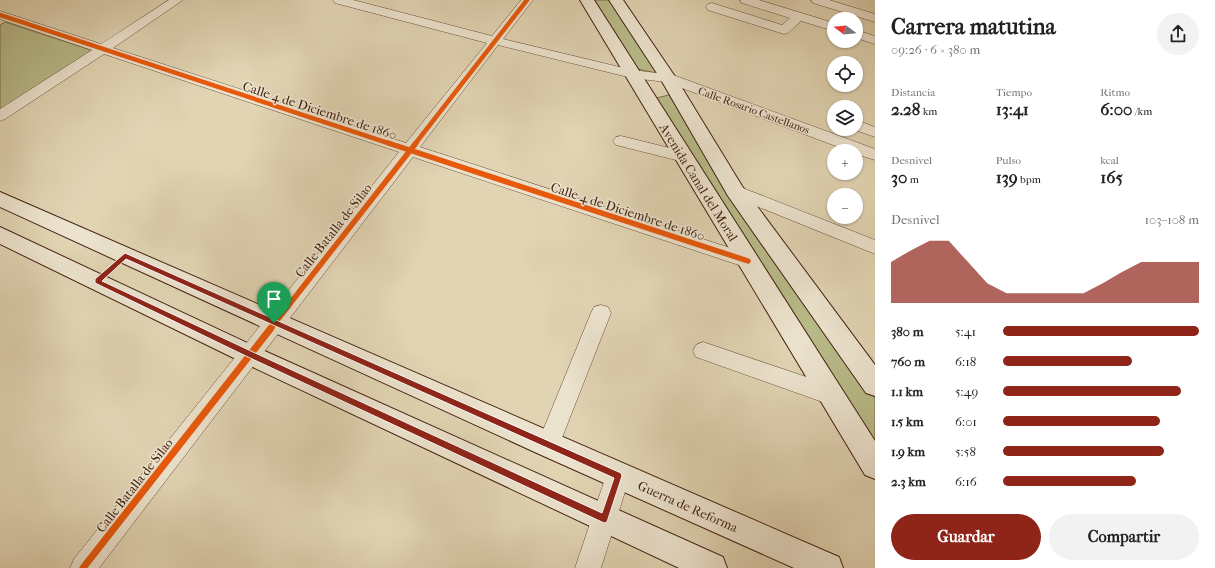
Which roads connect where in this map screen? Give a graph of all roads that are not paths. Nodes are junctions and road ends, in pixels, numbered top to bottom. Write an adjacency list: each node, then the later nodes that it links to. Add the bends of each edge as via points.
1 (177, 0): 18 (street)
2 (340, 0): 17 (street, Calle Rosario Castellanos)
3 (527, 0): 17 (street, Calle Batalla de Silao)
4 (587, 0): 19 (main road, Avenida Canal del Moral)
5 (616, 0): 20 (main road, Avenida Canal del Moral)
6 (746, 0): 10 (street)
7 (817, 0): 11 (street)
8 (712, 7): 10 (street, via 784,30)
9 (0, 14): 18 (street, Calle 4 de Diciembre de 1860)
10 (799, 16): 12 (street)
11 (875, 18)
12 (827, 25)
13 (863, 34): 14 (street)
14 (875, 35)
15 (863, 36): 16 (street)
16 (875, 40)
17 (496, 41): 19 (street, Calle Rosario Castellanos); 27 (street, Calle Batalla de Silao)
18 (102, 49): 21 (street); 27 (street, Calle 4 de Diciembre de 1860)
19 (632, 74): 20 (street, Calle Rosario Castellanos); 29 (main road, Avenida Canal del Moral)
20 (668, 78): 23 (street, Calle Rosario Castellanos); 30 (main road, Avenida Canal del Moral)
21 (0, 116)
22 (863, 128): 24 (street)
23 (827, 131)
24 (875, 132)
25 (841, 136): 28 (street, Calle Rosario Castellanos)
26 (621, 141): 29 (street)
27 (409, 151): 37 (street, Calle 4 de Diciembre de 1860); 40 (street, Calle Batalla de Silao)
28 (875, 155)
29 (684, 157): 37 (main road, Avenida Canal del Moral)
30 (735, 191): 35 (street); 43 (main road, Avenida Canal del Moral)
31 (0, 199): 32 (main road, Guerra de Reforma)
32 (24, 210): 33 (main road); 36 (main road, Guerra de Reforma)
33 (0, 227)
34 (0, 235): 38 (main road)
35 (875, 247)
36 (125, 256): 38 (main road); 40 (main road, Guerra de Reforma)
37 (748, 261): 44 (main road, Avenida Canal del Moral)
38 (97, 281): 42 (main road)
39 (600, 313): 45 (street)
40 (274, 323): 42 (street, Calle Batalla de Silao); 45 (main road, Guerra de Reforma)
41 (703, 351): 44 (street)
42 (250, 355): 48 (main road); 49 (street, Calle Batalla de Silao)
43 (872, 379)
44 (831, 394): 46 (main road, Avenida Canal del Moral)
45 (548, 445): 47 (main road, Guerra de Reforma)
46 (875, 466)
47 (618, 476): 48 (street); 52 (main road, Guerra de Reforma)
48 (604, 519): 50 (street); 51 (main road)
49 (83, 568)
50 (588, 568)
51 (712, 568)
52 (828, 568)

